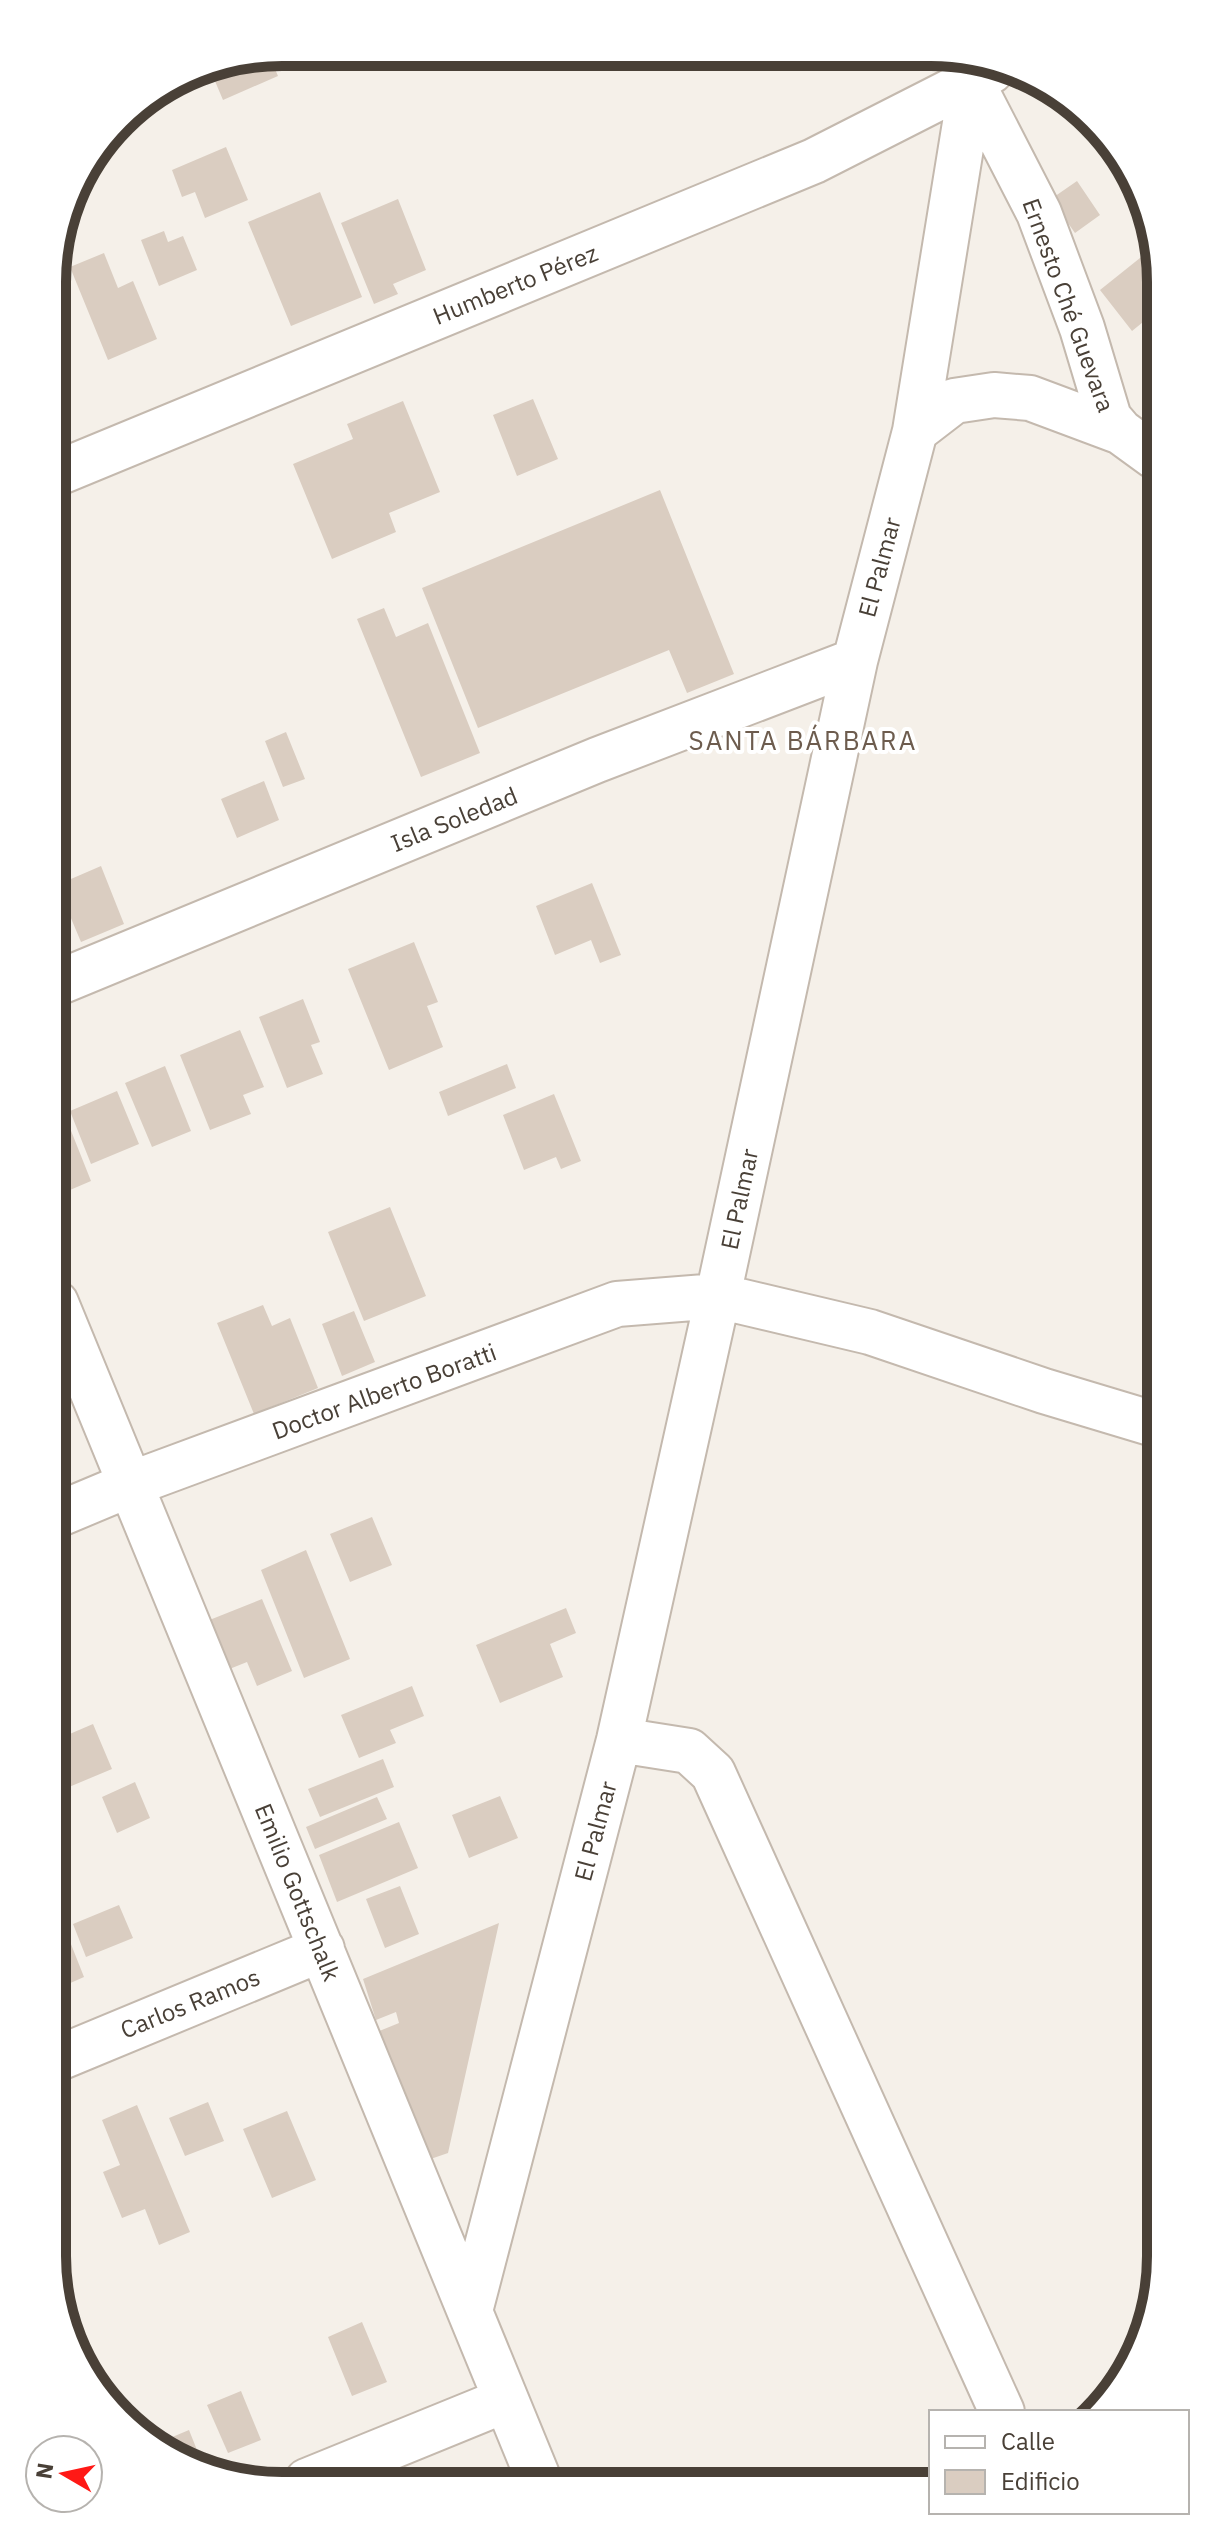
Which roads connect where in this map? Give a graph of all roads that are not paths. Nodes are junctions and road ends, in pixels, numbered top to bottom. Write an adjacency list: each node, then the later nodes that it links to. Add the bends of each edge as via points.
1 (972, 70): 6 (street, Humberto Pérez, via 814,161)
2 (975, 70): 4 (street, El Palmar)
3 (976, 71): 5 (street, Ernesto Ché Guevara, via 1039,213 1109,418)
4 (915, 431): 5 (street, via 954,401 994,395 1030,398); 7 (street, El Palmar)
5 (1137, 444)
6 (66, 470)
7 (855, 661): 8 (street, Isla Soledad, via 597,760); 9 (street, El Palmar)
8 (66, 979)
9 (718, 1296): 11 (street, Doctor Alberto Boratti, via 870,1332); 12 (street, Doctor Alberto Boratti, via 617,1304); 14 (street, El Palmar)
10 (66, 1327): 12 (street, Emilio Gottschalk)
11 (1147, 1422)
12 (131, 1484): 13 (street, Doctor Alberto Boratti); 15 (street, Emilio Gottschalk)
13 (66, 1511)
14 (619, 1740): 17 (street, El Palmar); 19 (street, via 689,1751 713,1773)
15 (322, 1949): 16 (street, Carlos Ramos); 17 (street, Emilio Gottschalk)
16 (66, 2055)
17 (470, 2311): 18 (street, Emilio Gottschalk)
18 (506, 2400): 20 (street); 21 (street, Emilio Gottschalk)
19 (1001, 2410)
20 (329, 2472)
21 (536, 2472)

